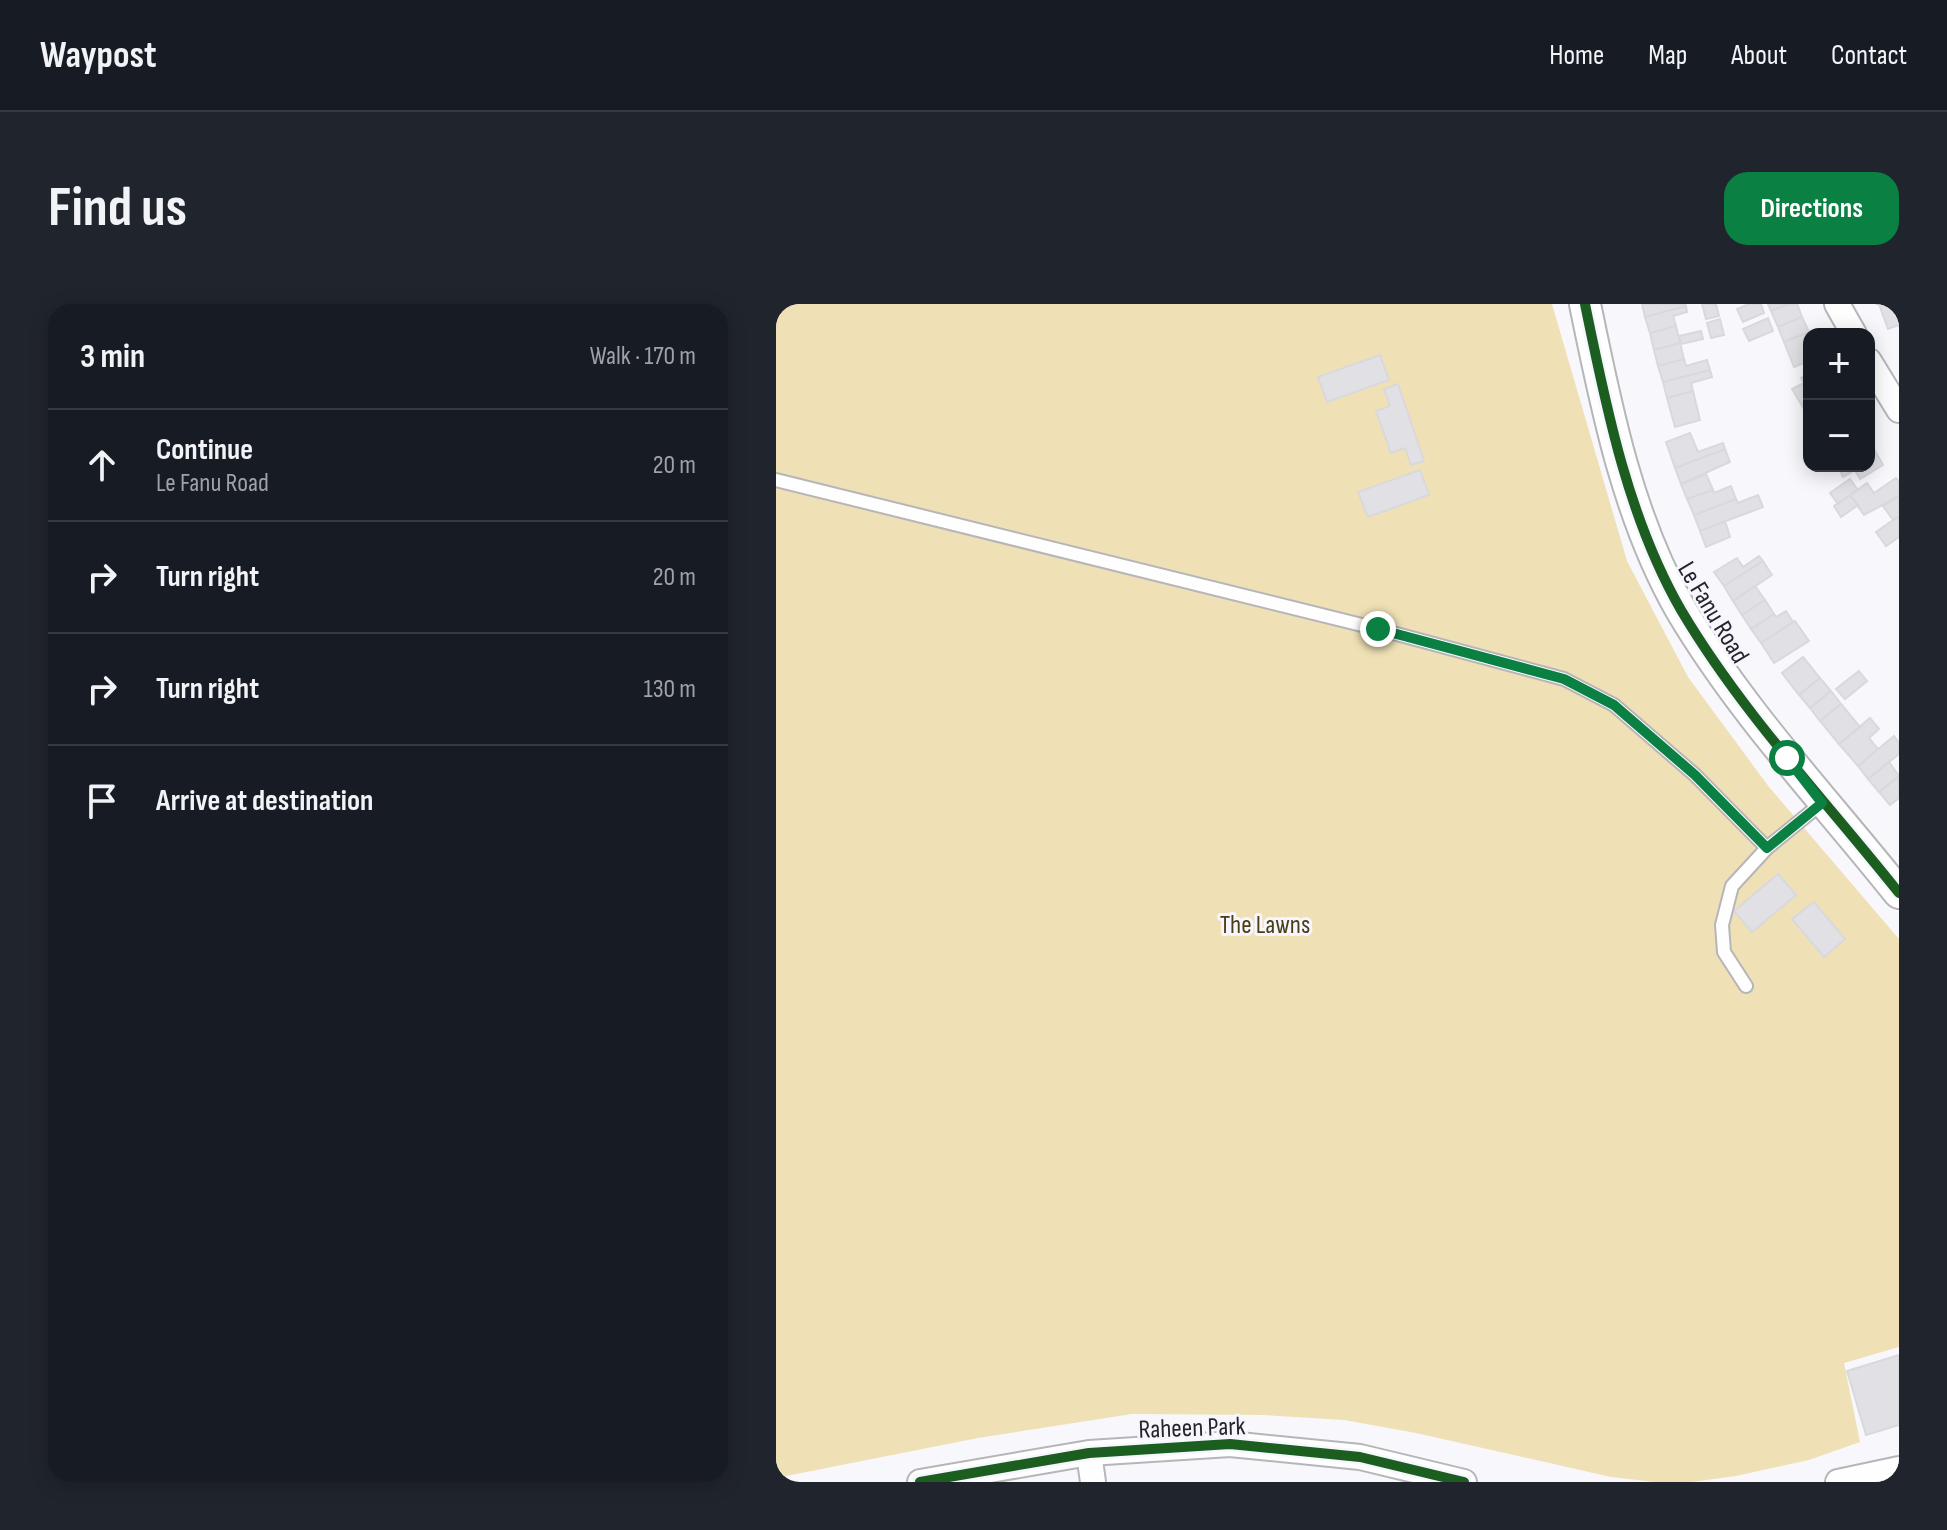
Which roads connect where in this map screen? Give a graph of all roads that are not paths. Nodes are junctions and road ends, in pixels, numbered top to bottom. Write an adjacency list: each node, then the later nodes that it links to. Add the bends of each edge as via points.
1 (1585, 304): 7 (street, Le Fanu Road, via 1619,448 1646,534 1681,609 1743,702)
2 (1837, 304): 3 (street)
3 (1851, 328)
4 (1875, 371): 5 (street)
5 (1899, 410)
6 (776, 480): 8 (lane, via 1564,679 1614,705 1695,775)
7 (1822, 803): 8 (lane); 9 (street, Le Fanu Road)
8 (1767, 848): 10 (lane, via 1732,886 1722,925 1724,952)
9 (1899, 893)
10 (1746, 986)
11 (1089, 1453): 13 (street, Raheen Park); 14 (street); 15 (street, Raheen Park, via 1230,1444 1360,1457)
12 (1899, 1469): 16 (street)
13 (920, 1482)
14 (1093, 1482)
15 (1464, 1482)
16 (1838, 1482)

